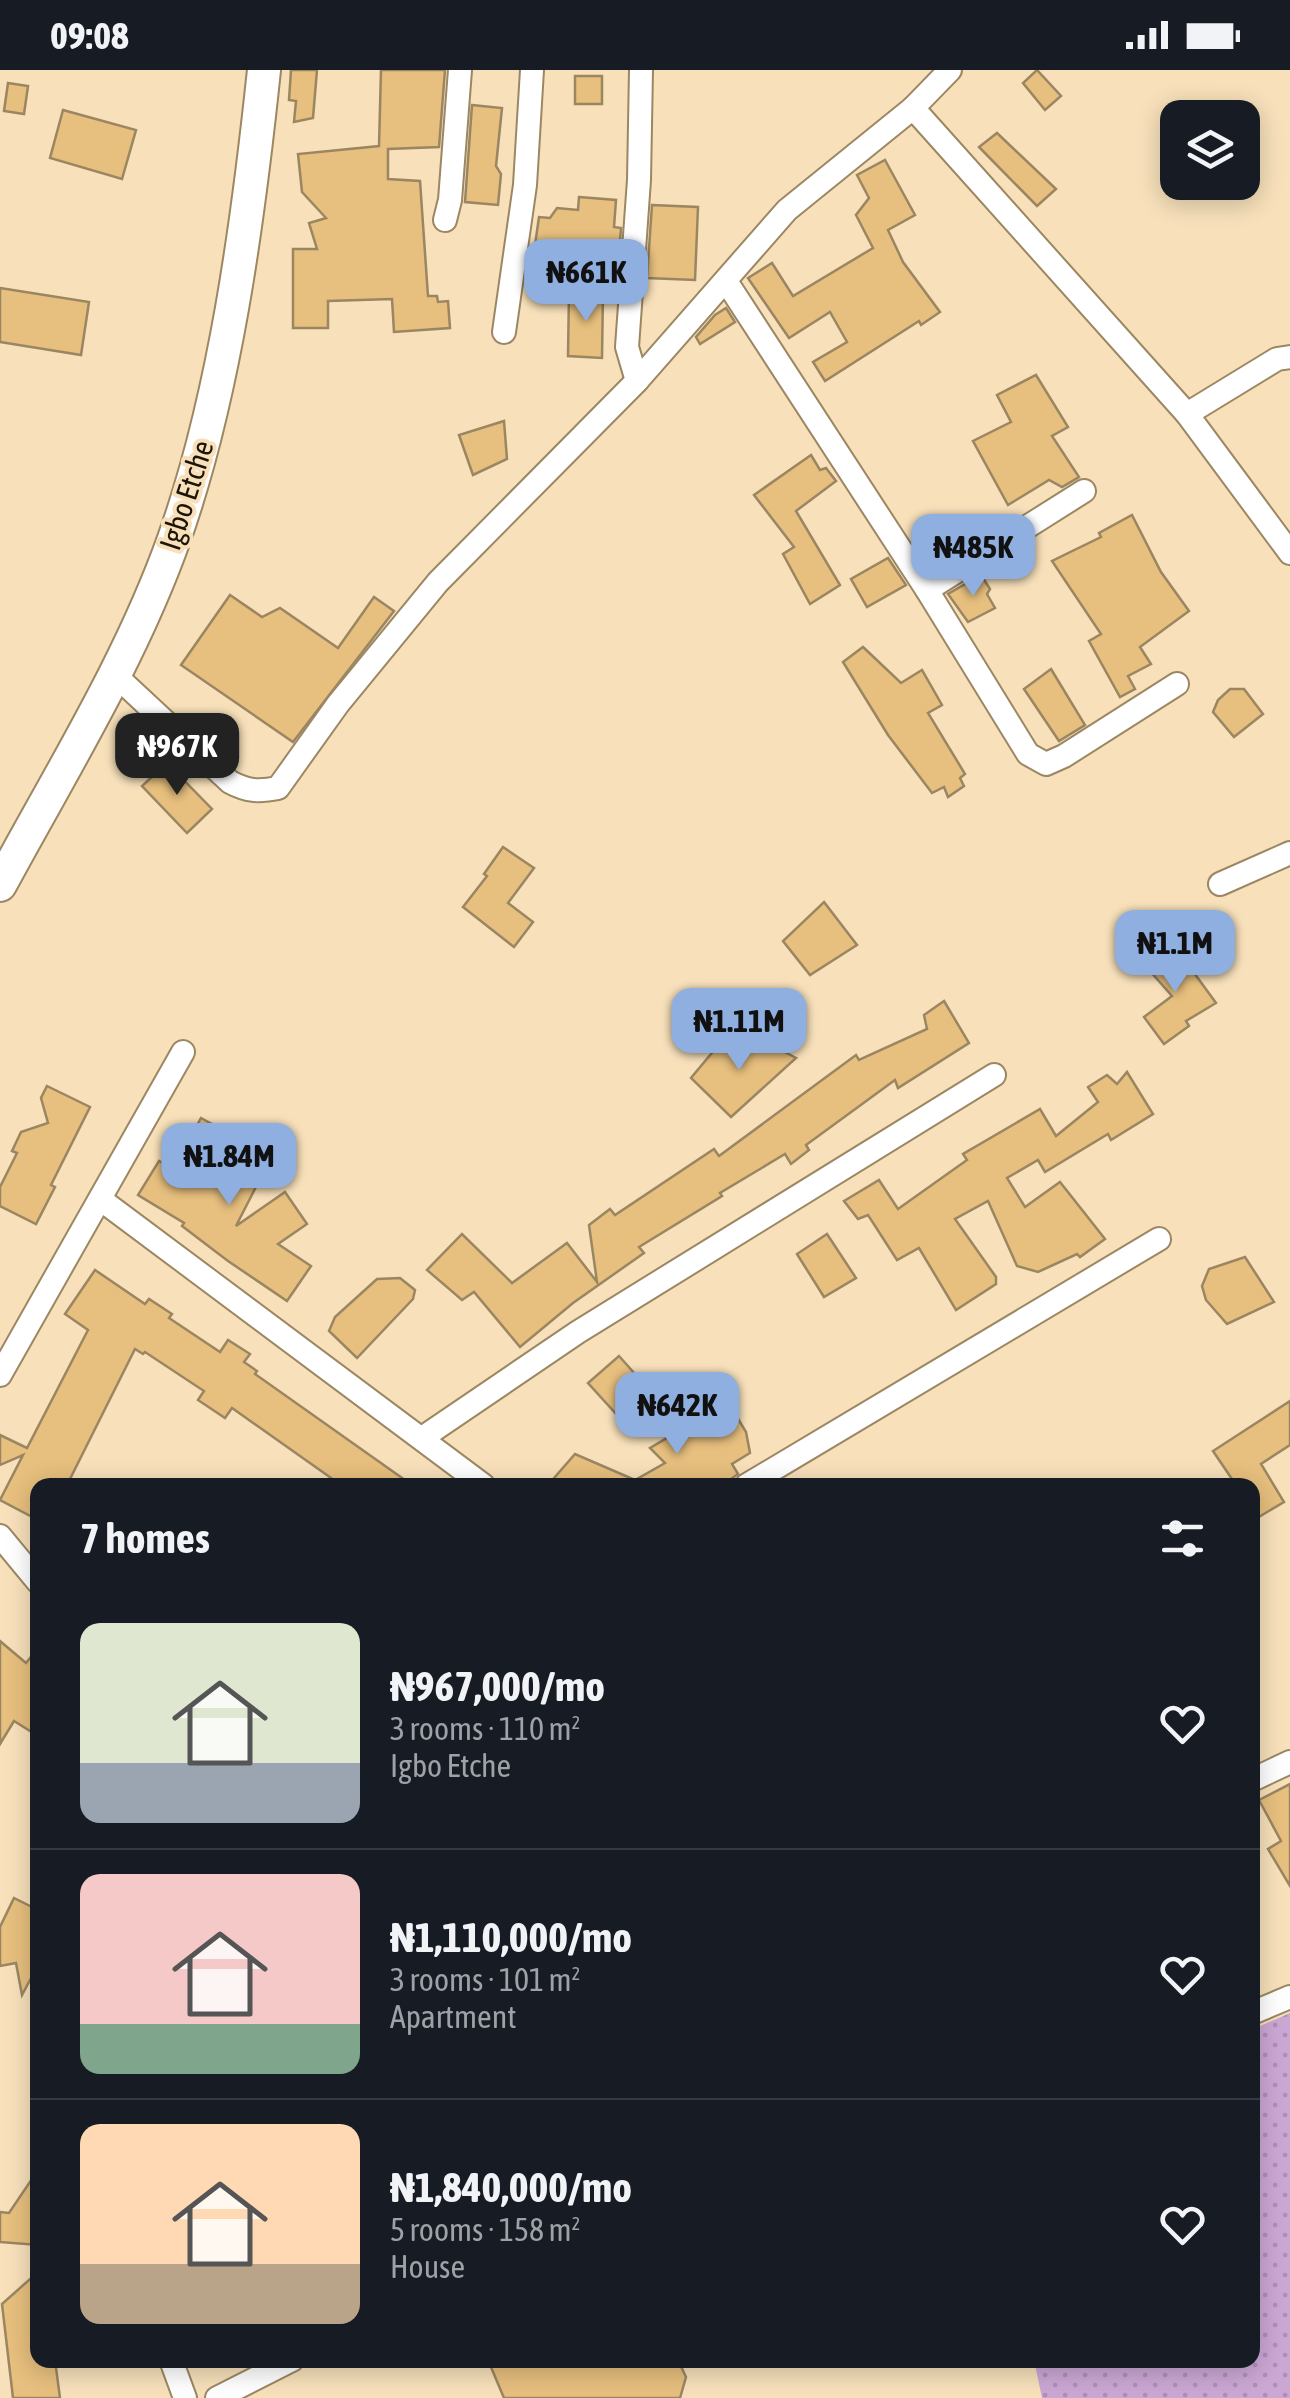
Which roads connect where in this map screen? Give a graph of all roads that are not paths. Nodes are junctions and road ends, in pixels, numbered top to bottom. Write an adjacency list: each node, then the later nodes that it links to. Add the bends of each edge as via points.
1 (264, 70): 16 (street, Igbo Etche, via 208,427 173,542)
2 (460, 70): 7 (street)
3 (532, 70): 9 (street, via 525,185)
4 (641, 70): 11 (street, via 628,347)
5 (950, 70): 6 (street)
6 (913, 108): 8 (street, via 788,210); 12 (street)
7 (445, 220)
8 (726, 281): 11 (street); 15 (street)
9 (504, 332)
10 (1290, 357): 12 (street, via 1276,359)
11 (637, 381): 16 (street, via 438,582 278,788 260,792 230,782)
12 (1187, 414): 14 (street)
13 (1084, 491): 15 (street)
14 (1290, 553)
15 (927, 590): 17 (street, via 1028,754 1046,764)
16 (114, 674): 20 (street, Igbo Etche)
17 (1177, 684)
18 (1290, 853): 19 (street)
19 (1220, 884)
20 (0, 885)
21 (183, 1052): 23 (street)
22 (994, 1075): 26 (street, via 578,1332)
23 (100, 1199): 25 (street); 26 (street)
24 (1159, 1239): 28 (street)
25 (0, 1374)
26 (422, 1438): 27 (street)
27 (474, 1478)
28 (759, 1478)
29 (0, 1536): 30 (street)
30 (30, 1572)
31 (1290, 1762): 32 (street)
32 (1260, 1776)
33 (1290, 1997): 34 (street)
34 (1260, 2010)
35 (175, 2368): 37 (street)
36 (276, 2368): 38 (street)
37 (185, 2398)
38 (218, 2398)

